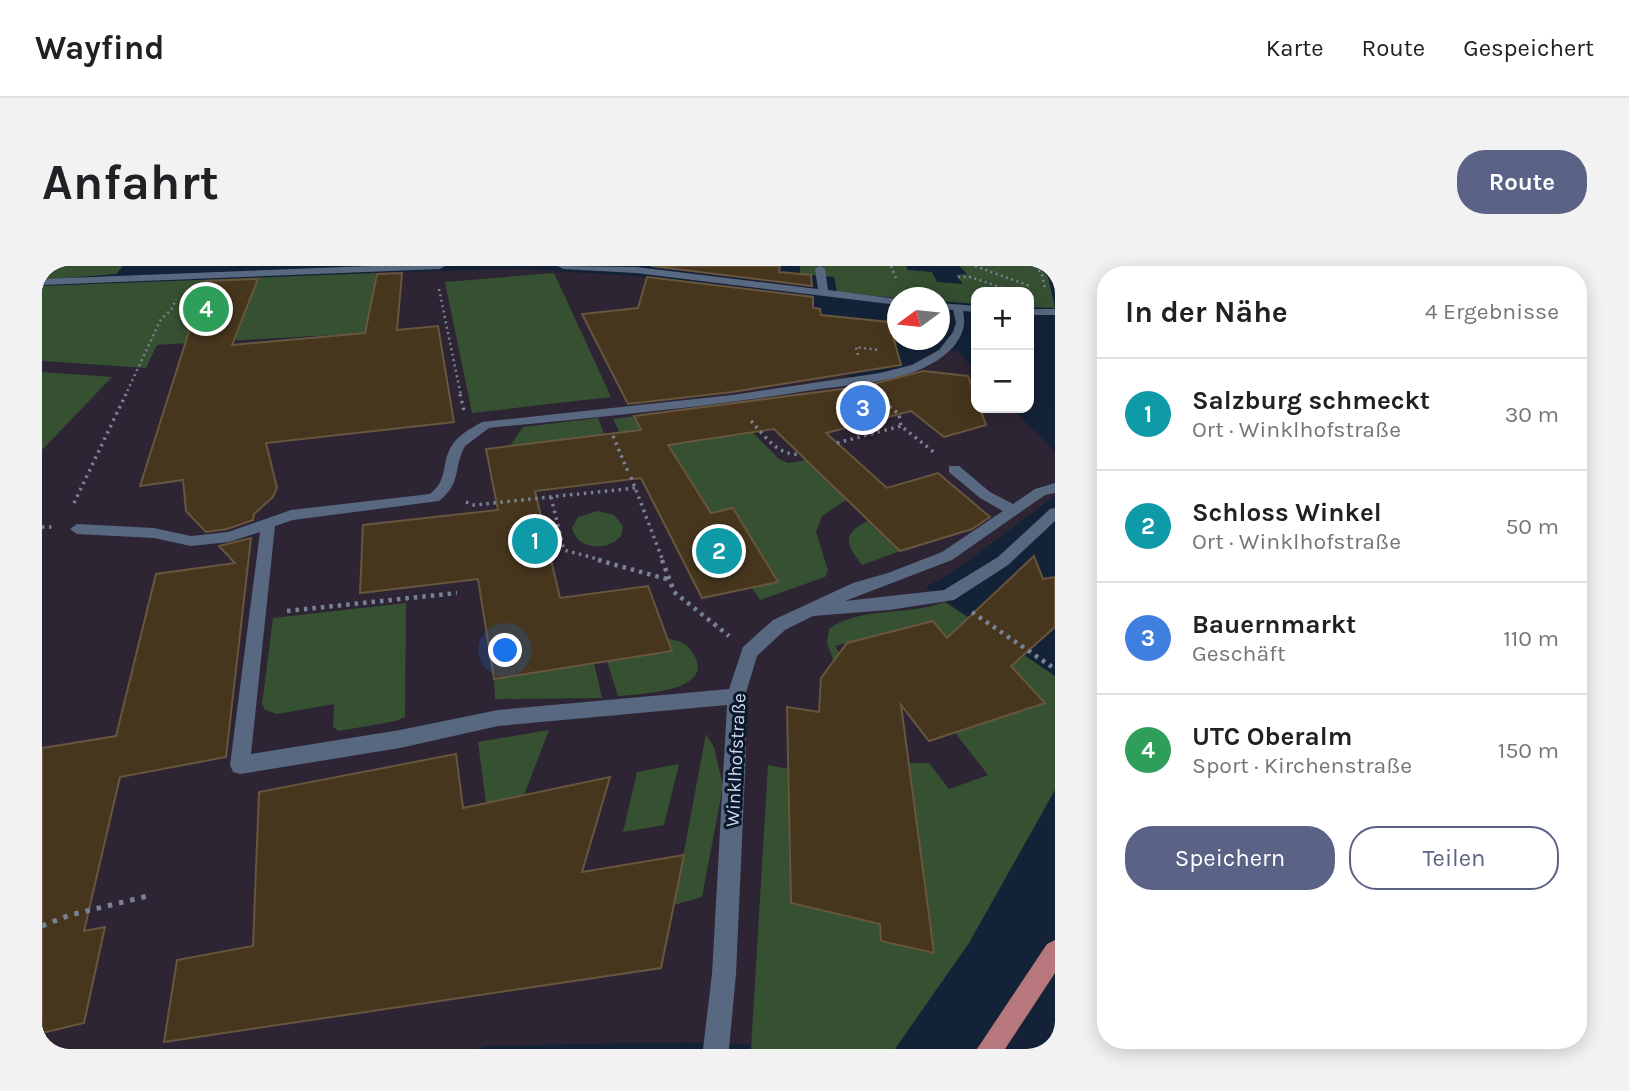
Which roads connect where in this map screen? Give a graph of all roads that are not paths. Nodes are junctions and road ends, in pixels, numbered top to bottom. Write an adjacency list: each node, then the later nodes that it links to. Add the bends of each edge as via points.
1 (129, 266): 6 (street)
2 (437, 266): 4 (street)
3 (563, 266): 8 (street, via 636,270)
4 (319, 268): 6 (street)
5 (820, 269): 8 (street)
6 (119, 279): 7 (street)
7 (42, 282)
8 (823, 293): 9 (street)
9 (887, 301)
10 (950, 307): 11 (street)
11 (957, 307): 12 (street); 19 (street, via 958,333 943,352 916,367 858,382 733,399 486,425 461,439 454,449 450,482 434,498 291,515)
12 (971, 308)
13 (1034, 312): 14 (street)
14 (1055, 313)
15 (954, 469): 17 (street, via 985,495)
16 (1055, 488): 17 (street)
17 (1013, 510): 21 (street, via 947,556 859,587)
18 (1055, 513): 21 (street, via 1003,561 948,596)
19 (268, 523): 20 (street, via 229,537 191,541 154,533); 22 (street, via 240,765 498,718)
20 (77, 529)
21 (811, 610): 22 (street, Winklhofstraße, via 779,625 749,652)
22 (736, 696): 24 (street, Winklhofstraße, via 724,974)
23 (1055, 952): 25 (main road)
24 (716, 1049)
25 (990, 1049)

